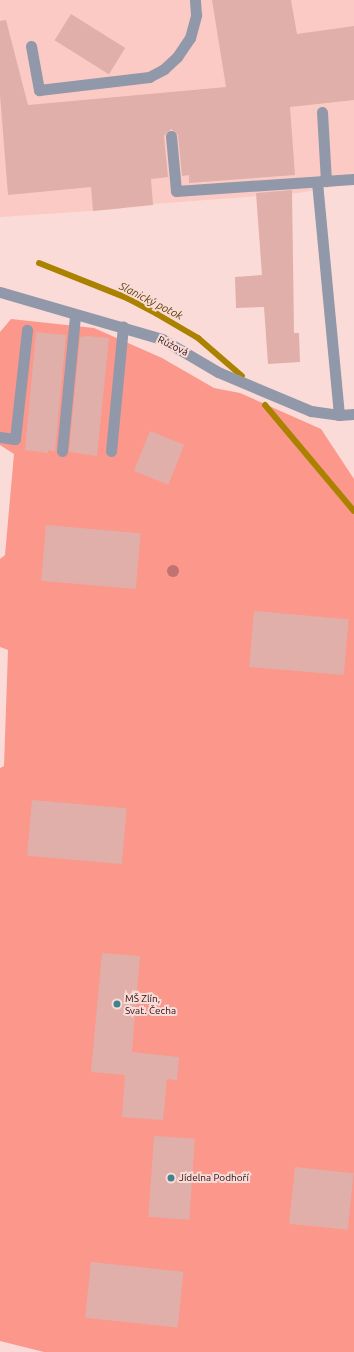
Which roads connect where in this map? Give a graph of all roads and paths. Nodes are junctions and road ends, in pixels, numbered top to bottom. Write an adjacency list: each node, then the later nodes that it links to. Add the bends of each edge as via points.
1 (195, 0): 2 (street, via 196,15 190,38 177,57 164,69 149,77 39,90)
2 (31, 46)
3 (322, 112): 6 (street)
4 (171, 136): 6 (street, via 176,191)
5 (354, 179): 6 (street)
6 (322, 182): 13 (street)
7 (0, 285): 8 (street)
8 (0, 292): 9 (street, Růžová)
9 (75, 316): 10 (street, Růžová); 15 (street)
10 (123, 327): 13 (street, Růžová, via 162,339 218,372 292,404 312,411); 16 (street)
11 (27, 330): 14 (street, via 15,439)
12 (354, 414): 13 (street, Růžová)
13 (339, 415)
14 (0, 437)
15 (62, 451)
16 (111, 451)

